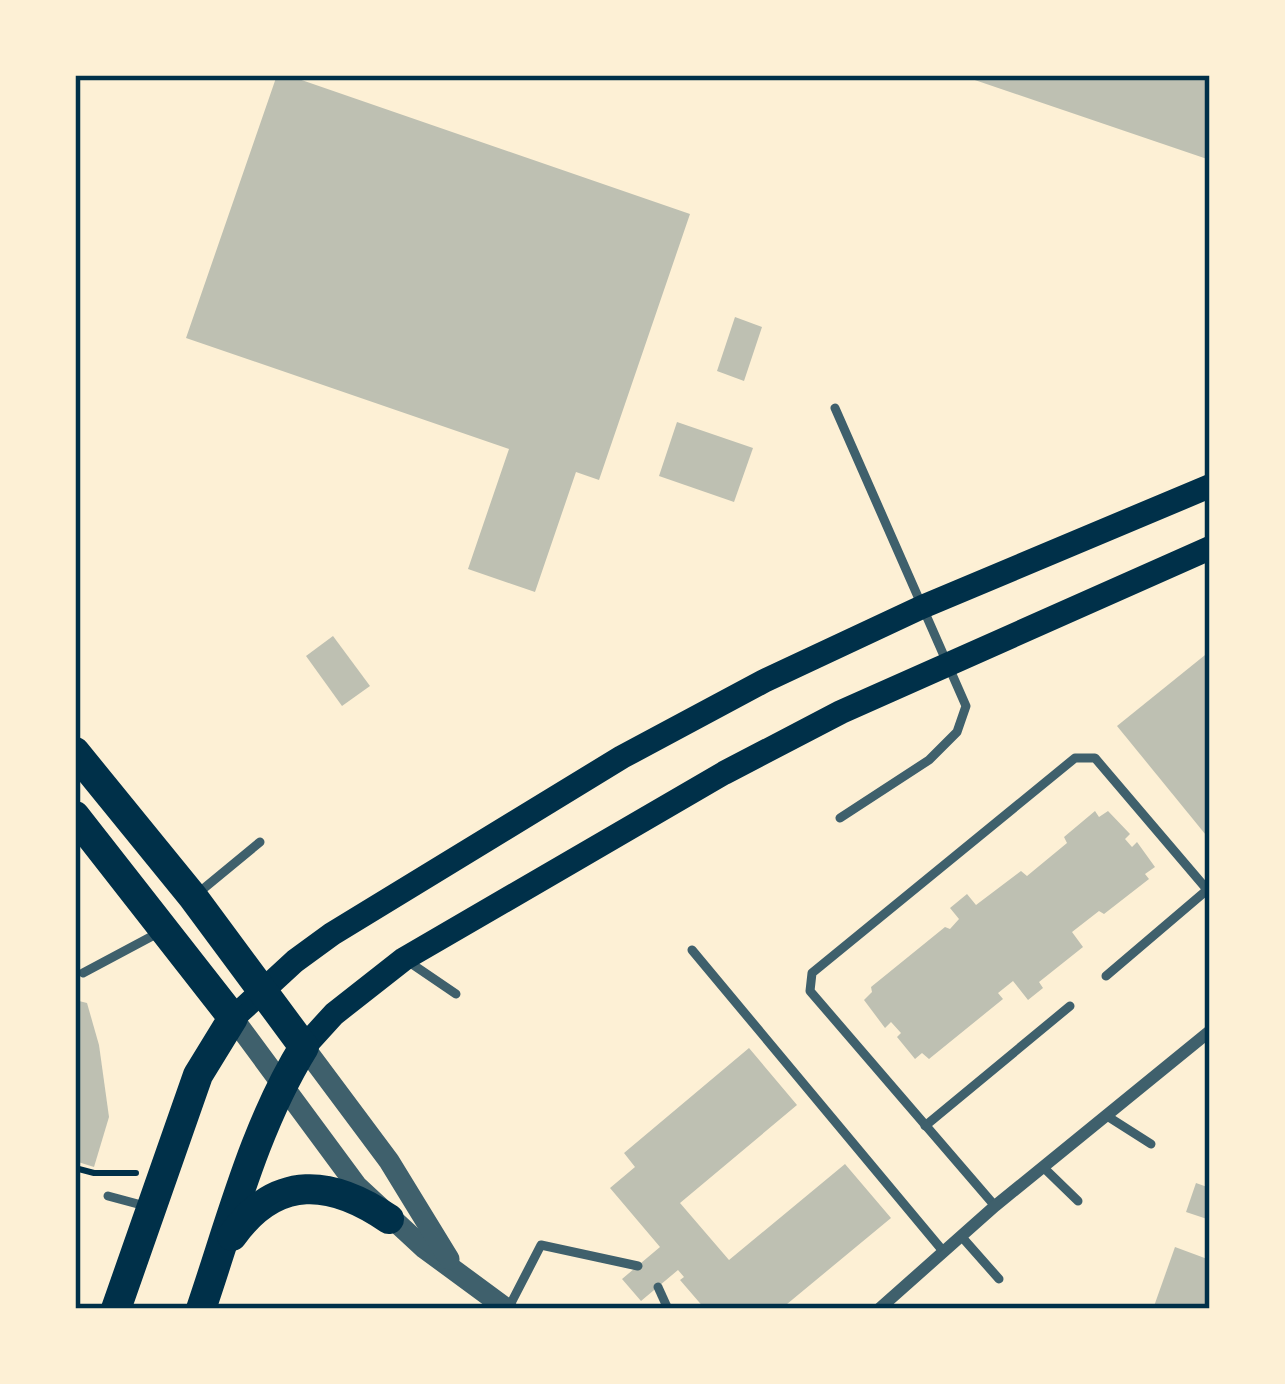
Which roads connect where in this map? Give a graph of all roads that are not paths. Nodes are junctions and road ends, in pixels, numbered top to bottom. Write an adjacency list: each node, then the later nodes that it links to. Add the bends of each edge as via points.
1 (836, 408): 4 (lane)
2 (1210, 486): 4 (main road)
3 (1210, 548): 5 (main road)
4 (922, 607): 5 (lane); 17 (main road, via 622,757 361,916)
5 (948, 665): 8 (lane, via 966,706 957,732); 14 (main road, via 724,772)
6 (75, 752): 11 (main road)
7 (75, 816): 12 (main road)
8 (840, 818)
9 (260, 842): 11 (lane)
10 (1209, 892): 16 (lane); 25 (lane, via 1095,758 1075,758 812,973 810,992)
11 (193, 897): 17 (main road)
12 (164, 929): 15 (lane); 20 (main road)
13 (692, 950): 35 (lane)
14 (404, 959): 18 (lane); 22 (main road)
15 (83, 973)
16 (1106, 976)
17 (263, 988): 20 (main road); 22 (main road)
18 (456, 994)
19 (1070, 1006): 25 (lane)
20 (233, 1018): 23 (street); 28 (main road, via 198,1075)
21 (1210, 1031): 24 (street)
22 (304, 1047): 23 (main road); 37 (street)
23 (282, 1082): 32 (street); 34 (main road)
24 (1107, 1116): 26 (lane); 27 (street)
25 (925, 1126): 31 (lane)
26 (1151, 1144)
27 (1043, 1168): 30 (lane); 31 (street)
28 (156, 1194): 29 (lane); 41 (main road)
29 (108, 1196)
30 (1078, 1202)
31 (995, 1206): 33 (street)
32 (389, 1219): 34 (main road, via 325,1187 290,1192 263,1204); 37 (street)
33 (961, 1236): 35 (street); 38 (lane)
34 (221, 1250): 40 (main road)
35 (943, 1251): 44 (street)
36 (638, 1266): 42 (lane, via 541,1245)
37 (460, 1274): 42 (street)
38 (999, 1279)
39 (658, 1287): 43 (lane)
40 (204, 1300)
41 (116, 1309)
42 (507, 1309)
43 (668, 1309)
44 (879, 1309)

